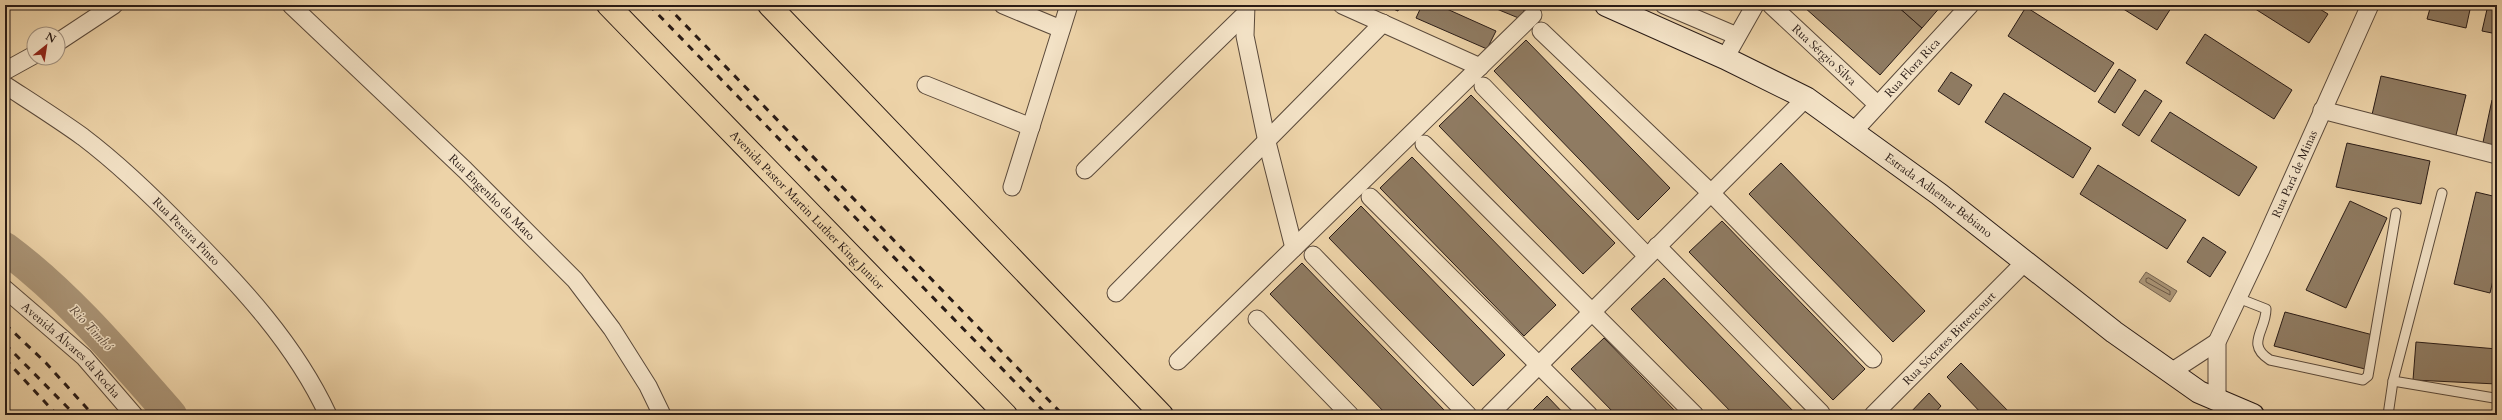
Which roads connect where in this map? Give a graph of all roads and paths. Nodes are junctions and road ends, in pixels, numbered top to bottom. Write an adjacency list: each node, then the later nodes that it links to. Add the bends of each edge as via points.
1 (114, 5): 20 (street)
2 (291, 5): 62 (street, Rua Engenho do Mato, via 459,164 575,280 624,348 648,386)
3 (608, 5): 63 (main road, Avenida Pastor Martin Luther King Junior)
4 (769, 5): 64 (main road)
5 (1004, 5): 17 (street)
6 (1069, 5): 17 (street)
7 (1342, 5): 16 (street)
8 (1606, 5): 21 (main road, Estrada Adhemar Bebiano)
9 (1664, 5): 19 (street)
10 (1755, 5): 19 (street)
11 (1771, 5): 29 (street, Rua Sérgio Silva)
12 (1970, 5): 29 (street, Rua Flora Rica)
13 (2370, 5): 30 (street, Rua Pará de Minas)
14 (1245, 10): 33 (street, via 1246,36); 36 (street)
15 (1533, 15): 23 (street)
16 (1383, 23): 23 (street); 33 (street)
17 (1061, 29): 31 (street)
18 (1541, 31): 38 (street)
19 (1737, 36): 21 (street)
20 (66, 37)
21 (1724, 58): 28 (main road, Estrada Adhemar Bebiano)
22 (26, 59): 24 (street)
23 (1480, 66): 42 (street)
24 (5, 71)
25 (5, 85): 61 (street, Rua Pereira Pinto, via 102,152 227,272 286,343 318,393)
26 (926, 85): 31 (street)
27 (1483, 86): 43 (street)
28 (1806, 98): 32 (main road, Estrada Adhemar Bebiano); 38 (street)
29 (1878, 105): 32 (street, Rua Flora Rica)
30 (2322, 110): 35 (street); 48 (street, Rua Pará de Minas)
31 (1031, 127): 37 (street)
32 (1854, 131): 45 (main road, Estrada Adhemar Bebiano)
33 (1267, 142): 42 (street); 47 (street)
34 (1424, 144): 49 (street)
35 (2497, 155)
36 (1085, 170)
37 (1012, 187)
38 (1710, 192): 43 (street); 52 (street)
39 (2442, 193): 56 (lane)
40 (1370, 197): 54 (street)
41 (2396, 214): 48 (lane, via 2368,376 2363,380 2270,360 2260,354 2257,346 2266,308)
42 (1294, 248): 53 (street)
43 (1652, 251): 49 (street); 59 (street)
44 (1313, 255): 66 (street)
45 (2026, 261): 55 (main road, Estrada Adhemar Bebiano, via 2111,330); 70 (street, Rua Sócrates Bittencourt)
46 (5, 289): 60 (street, Avenida Álvares da Rocha, via 84,357)
47 (1116, 293)
48 (2238, 298): 51 (street, Rua Pará de Minas)
49 (1592, 312): 54 (street); 69 (street)
50 (1257, 319): 65 (street)
51 (2217, 342): 55 (street); 58 (street, Rua Pará de Minas)
52 (1874, 359)
53 (1178, 361)
54 (1539, 365): 67 (street); 68 (street)
55 (2171, 372): 58 (main road, Estrada Adhemar Bebiano, via 2199,392)
56 (2393, 381): 57 (lane); 72 (lane)
57 (2494, 398)
58 (2217, 399): 71 (main road, Estrada Adhemar Bebiano)
59 (1821, 413)
60 (134, 415)
61 (328, 415)
62 (662, 415)
63 (1006, 415)
64 (1162, 415)
65 (1350, 415)
66 (1468, 415)
67 (1489, 415)
68 (1589, 415)
69 (1695, 415)
70 (1873, 415)
71 (2253, 415)
72 (2388, 415)

